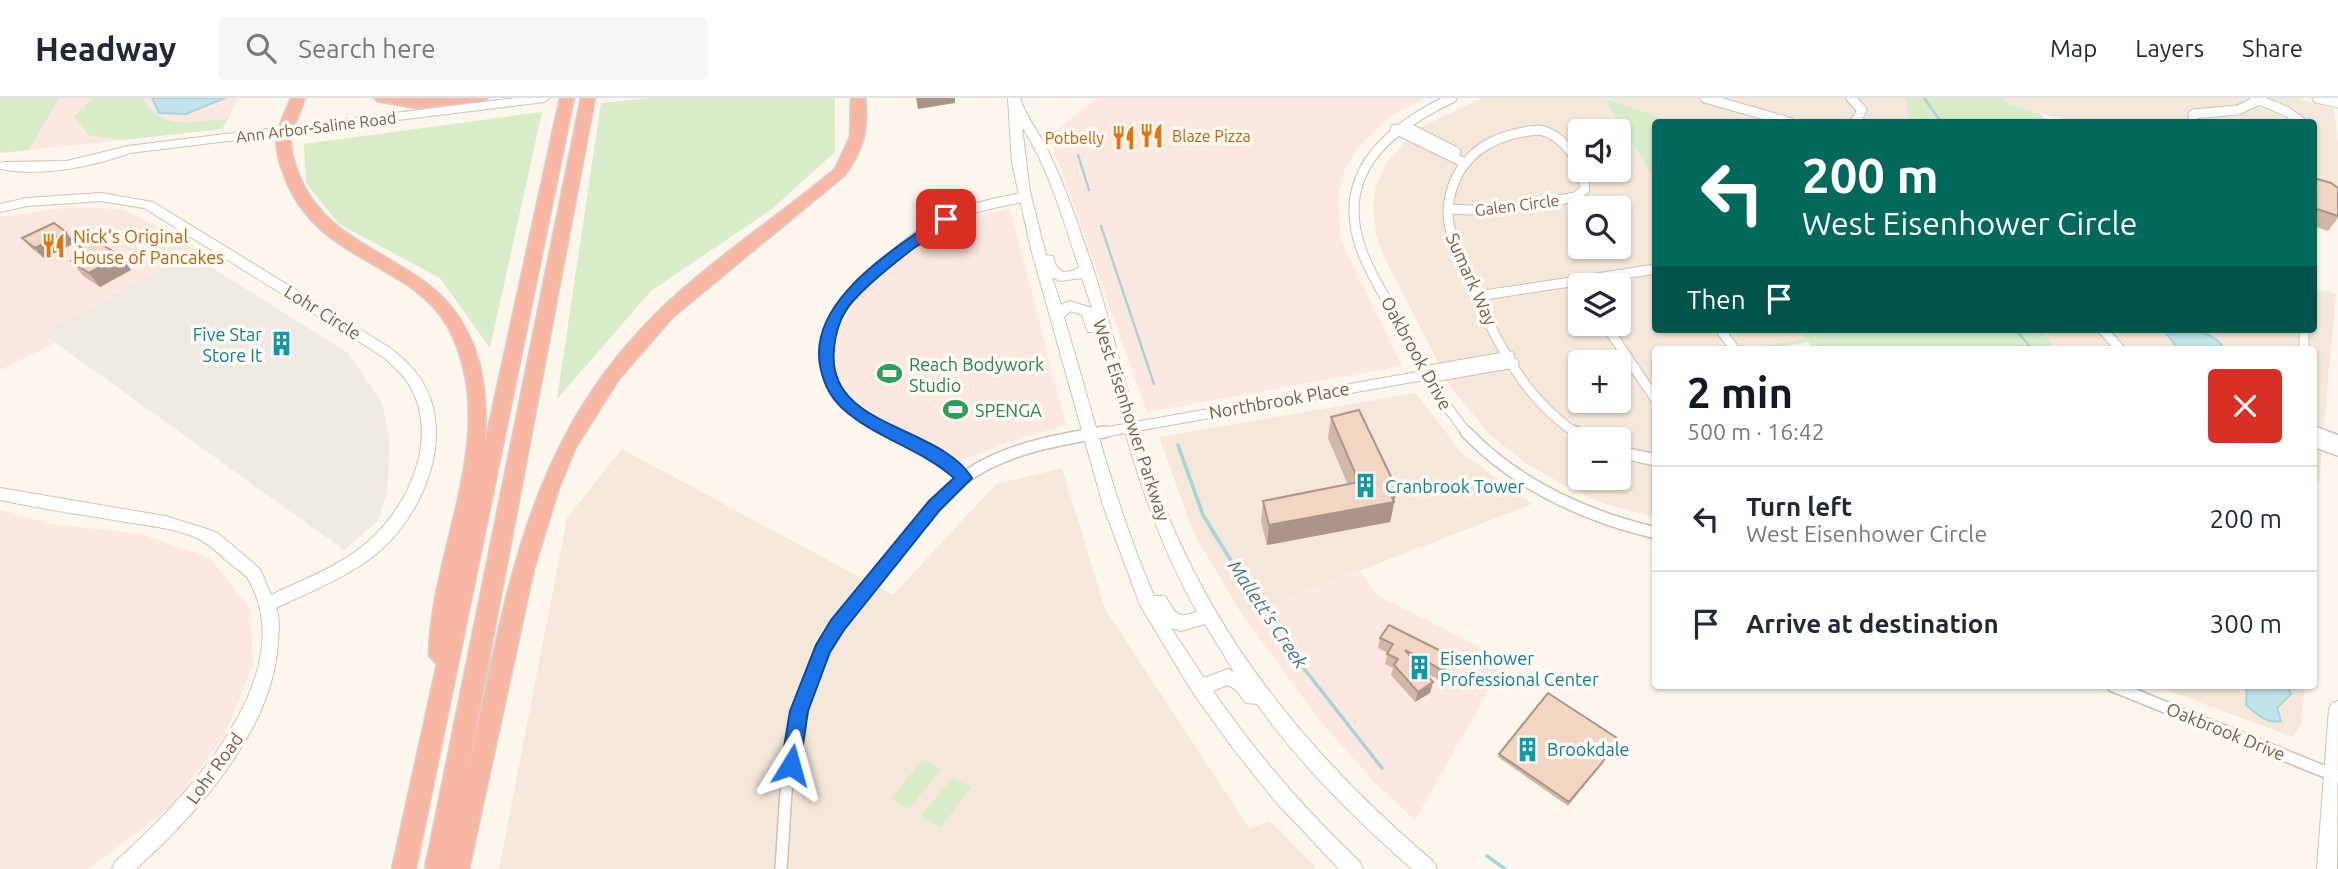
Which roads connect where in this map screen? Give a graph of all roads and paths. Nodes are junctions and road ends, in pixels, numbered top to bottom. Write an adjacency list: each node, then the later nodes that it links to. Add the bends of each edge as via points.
1 (298, 98): 20 (highway)
2 (382, 98): 3 (highway, via 416,104)
3 (481, 98)
4 (567, 98): 59 (highway)
5 (588, 98): 65 (highway)
6 (858, 98): 66 (highway, via 860,136 840,172 691,291 645,335 595,397 561,456 536,518)
7 (1452, 98): 19 (street)
8 (1705, 98): 15 (street)
9 (1851, 98): 16 (street, via 1862,110)
10 (2317, 98): 14 (street)
11 (540, 99): 20 (main road, Ann Arbor-Saline Road)
12 (2257, 99): 17 (street, via 2238,110 2197,112); 18 (street)
13 (1015, 102): 23 (main road, West Eisenhower Parkway, via 1014,130); 28 (main road, West Eisenhower Parkway, via 1046,160)
14 (2338, 103)
15 (1778, 119)
16 (1857, 119)
17 (2193, 119)
18 (2297, 119)
19 (1398, 127): 21 (street); 39 (street, Oakbrook Drive, via 1370,157 1357,191 1357,234)
20 (286, 131): 22 (main road, Ann Arbor-Saline Road, via 23,168); 59 (highway, via 286,157 301,204 328,230 432,296 458,329 473,366 478,423 440,628)
21 (1466, 159): 26 (street, Sumark Way); 26 (street, Galen Circle, via 1521,131 1547,131 1566,143 1585,189 1570,199 1493,211)
22 (2, 166)
23 (1031, 177): 24 (main road, West Eisenhower Parkway); 28 (main road, via 1047,181 1068,241)
24 (1025, 197): 27 (main road, West Eisenhower Parkway); 51 (street, via 971,209 929,228 856,289 828,333 827,370 839,396 874,423 940,457)
25 (0, 208): 55 (main road, Lohr Circle, via 101,197 148,205 382,349 403,367 424,402 428,439 423,470 409,506 370,550)
26 (1448, 209): 33 (street, Sumark Way, via 1449,229)
27 (1030, 213): 29 (main road, via 1037,218 1054,273 1069,278); 34 (main road, West Eisenhower Parkway)
28 (1077, 248): 29 (main road, West Eisenhower Parkway)
29 (1086, 268): 40 (main road, West Eisenhower Parkway)
30 (1652, 270): 31 (street)
31 (1631, 274)
32 (1568, 285): 33 (street)
33 (1478, 296): 38 (street, Sumark Way)
34 (1057, 315): 40 (main road, via 1069,306 1088,312 1105,368); 45 (main road, West Eisenhower Parkway)
35 (2106, 333): 37 (street)
36 (1613, 336): 41 (street)
37 (2117, 346)
38 (1512, 360): 39 (street, Northbrook Place); 43 (street, Sumark Way, via 1550,414)
39 (1426, 375): 42 (street, Northbrook Place); 54 (street, Oakbrook Drive, via 1474,441 1522,479 1595,516)
40 (1116, 381): 42 (main road, West Eisenhower Parkway)
41 (1652, 394)
42 (1132, 426): 45 (street, Northbrook Place); 56 (main road, West Eisenhower Parkway, via 1153,498)
43 (1569, 427)
44 (2317, 433): 46 (street)
45 (1089, 434): 51 (street, Northbrook Place, via 1009,454); 53 (main road, West Eisenhower Parkway)
46 (2338, 441)
47 (2317, 443): 48 (street)
48 (2338, 450)
49 (1631, 455): 50 (street)
50 (1652, 459)
51 (964, 478): 67 (street, Northbrook Place, via 935,505 822,650 799,711)
52 (0, 494): 55 (main road, Lohr Road, via 166,523 210,537 243,564)
53 (1112, 511): 56 (main road, via 1125,526 1171,620 1181,624); 57 (main road, West Eisenhower Parkway, via 1150,607)
54 (1652, 532)
55 (268, 604): 63 (main road, Lohr Road, via 270,657 244,727 207,783)
56 (1207, 617): 62 (main road, West Eisenhower Parkway, via 1250,680)
57 (1199, 688): 62 (main road, via 1225,676 1235,680 1307,766); 68 (main road, West Eisenhower Parkway, via 1281,794)
58 (2120, 689): 61 (street, Oakbrook Drive)
59 (439, 699): 64 (highway)
60 (2338, 709): 61 (main road)
61 (2336, 776): 70 (main road)
62 (1341, 789): 69 (main road, West Eisenhower Parkway)
63 (122, 869)
64 (404, 869)
65 (437, 869)
66 (457, 869)
67 (781, 869)
68 (1353, 869)
69 (1427, 869)
70 (2328, 869)

